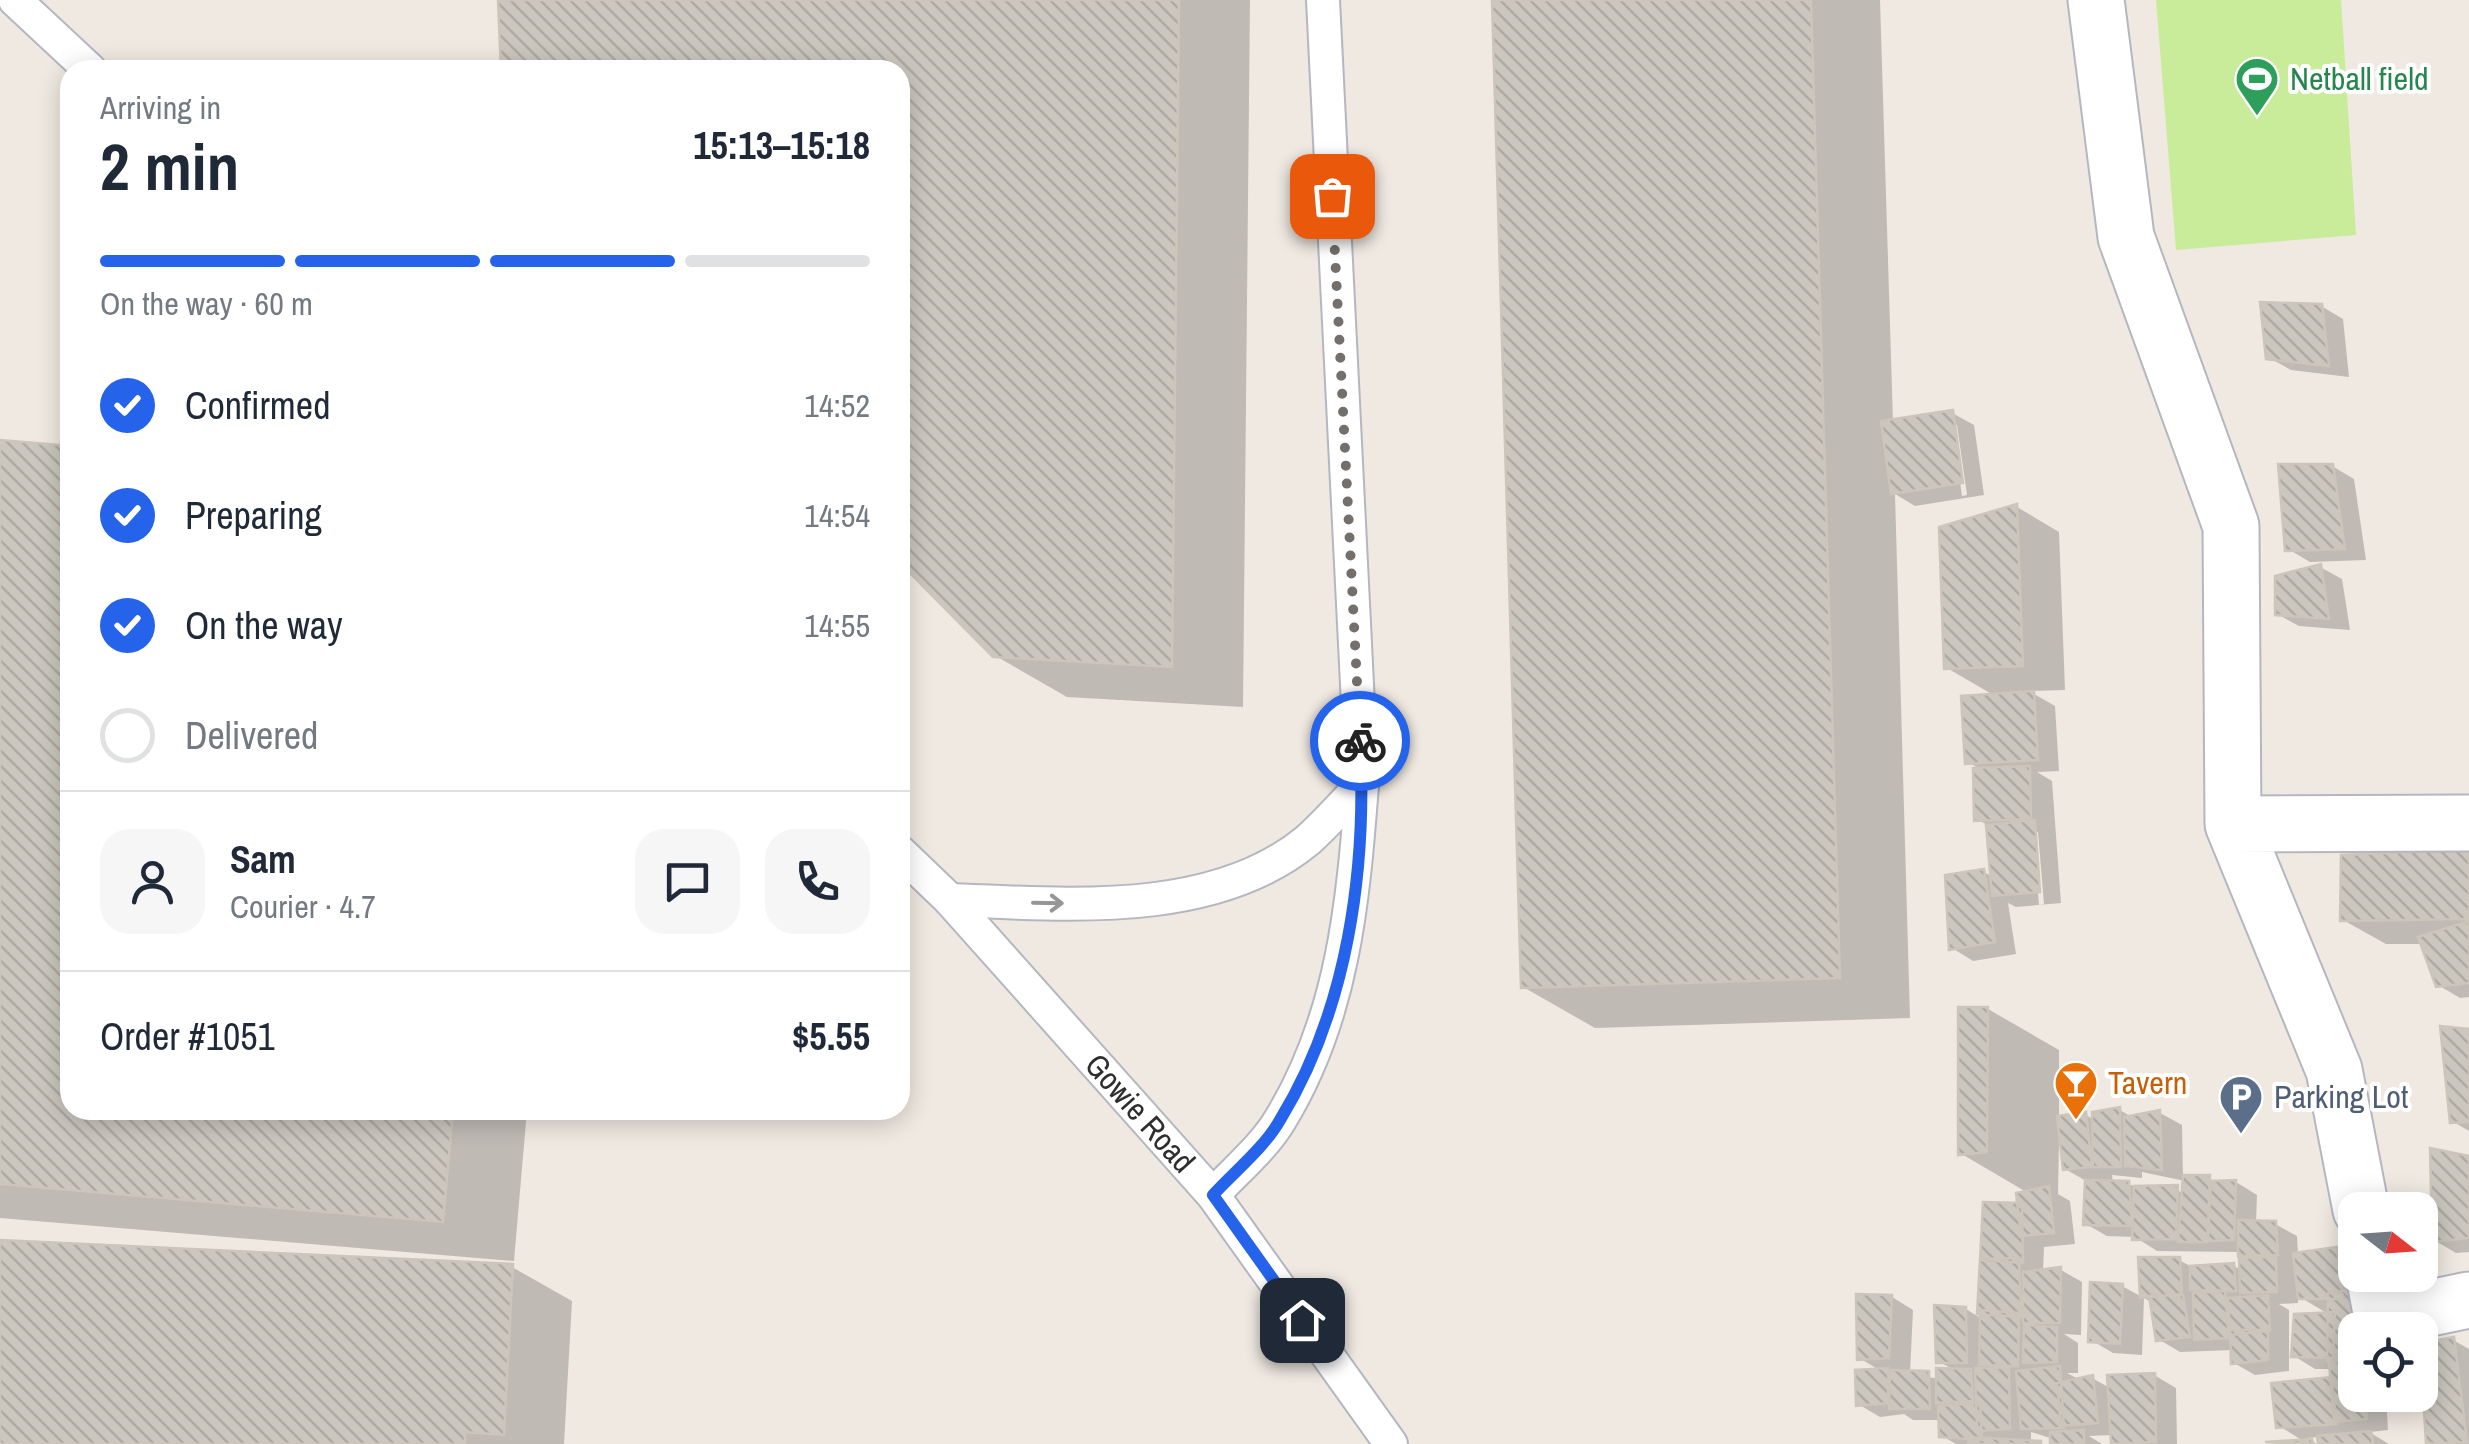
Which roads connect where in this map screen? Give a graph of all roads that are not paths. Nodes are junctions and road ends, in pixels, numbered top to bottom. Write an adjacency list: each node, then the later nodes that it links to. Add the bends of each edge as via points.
1 (15, 0): 4 (lane)
2 (1323, 0): 5 (lane)
3 (2096, 0): 7 (street, via 2126,237 2231,526)
4 (79, 60)
5 (1362, 786): 9 (lane, one-way to 5, via 1058,904 1200,889 1251,874 1306,842); 11 (lane, via 1352,915 1312,1060 1278,1124)
6 (2469, 823): 7 (street)
7 (2233, 824): 10 (street, via 2334,1070)
8 (910, 862): 9 (lane, Gowie Road)
9 (950, 900): 11 (lane, Gowie Road)
10 (2358, 1192)
11 (1213, 1195): 14 (lane, Gowie Road)
12 (2377, 1292): 13 (street, via 2382,1318)
13 (2469, 1300)
14 (1391, 1444)

